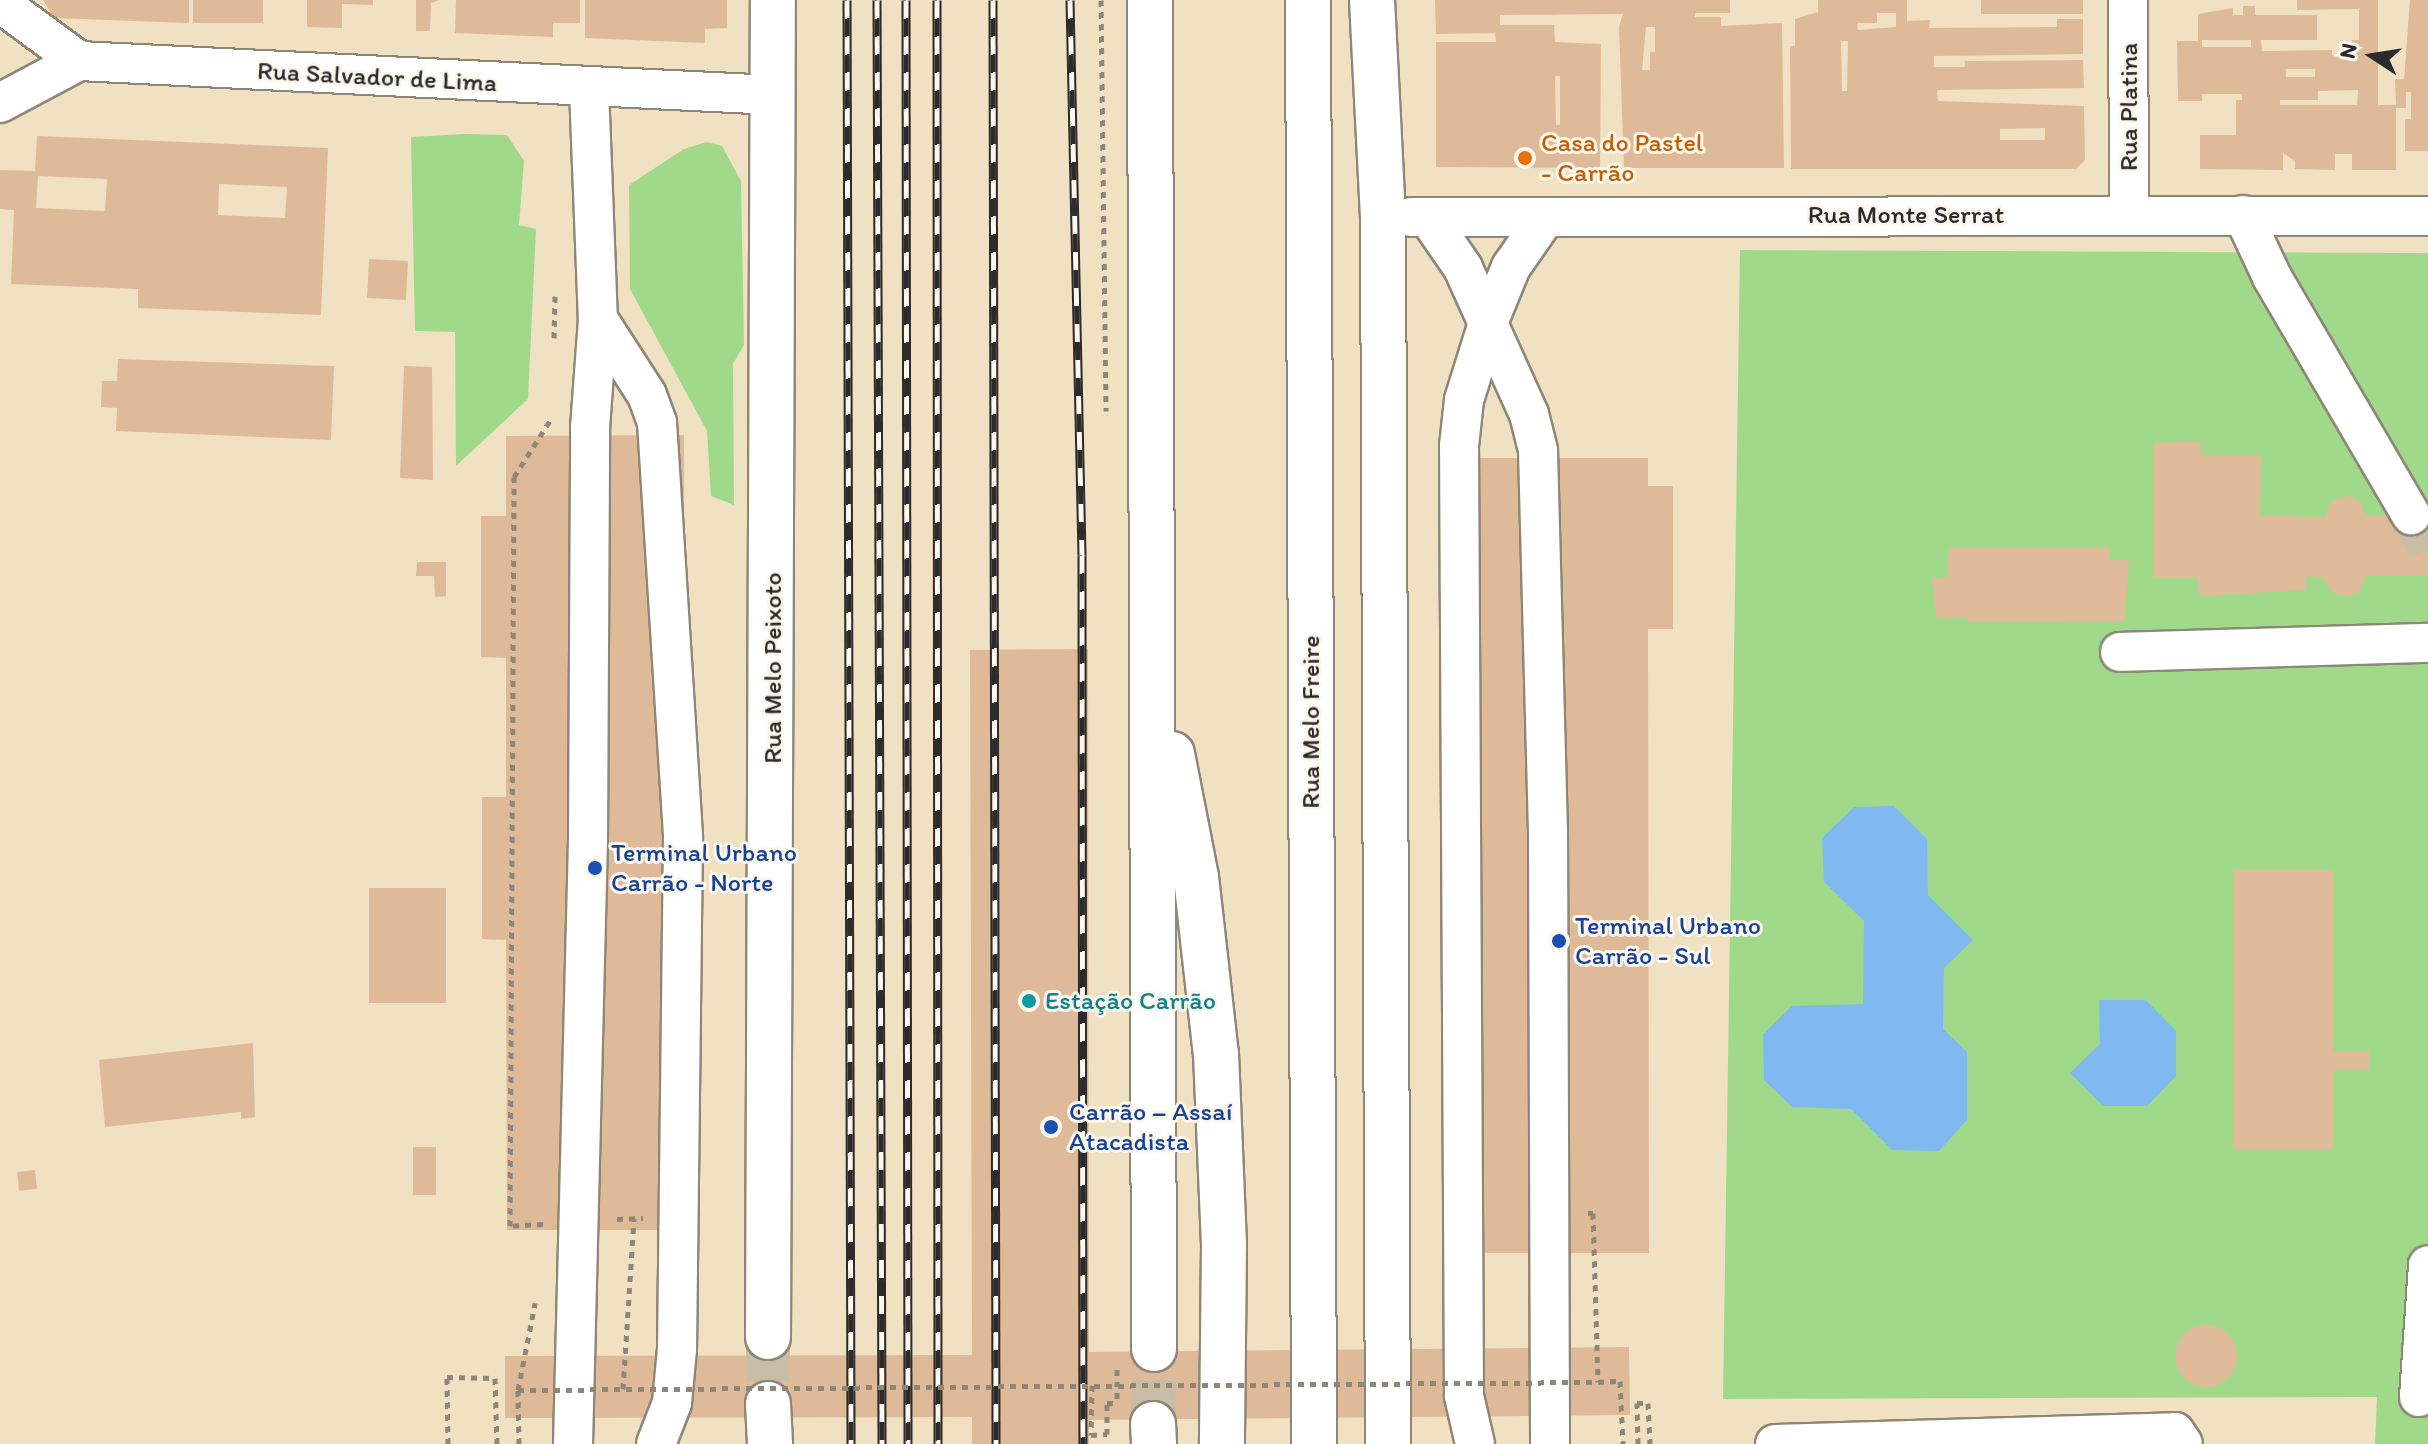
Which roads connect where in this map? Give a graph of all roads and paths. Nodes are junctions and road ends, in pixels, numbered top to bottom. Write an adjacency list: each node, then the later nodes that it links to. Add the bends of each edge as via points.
1 (773, 0): 9 (main road, Rua Melo Peixoto)
2 (1150, 0): 25 (main road)
3 (1308, 0): 42 (main road, Rua Melo Freire)
4 (1372, 0): 13 (main road)
5 (2128, 0): 11 (street, Rua Platina)
6 (0, 3): 7 (street)
7 (79, 61): 8 (street, Rua Salvador de Lima); 10 (street)
8 (589, 88): 9 (street, Rua Salvador de Lima); 18 (street)
9 (773, 95): 29 (main road, Rua Melo Peixoto)
10 (0, 103)
11 (2129, 214): 12 (street, Rua Monte Serrat); 16 (street, Rua Monte Serrat)
12 (2243, 215): 14 (street, Rua Monte Serrat); 22 (street, via 2272,277)
13 (1383, 216): 15 (street, Rua Monte Serrat); 43 (main road)
14 (2428, 216)
15 (1428, 217): 16 (street, Rua Monte Serrat); 19 (street, via 1463,268)
16 (1545, 218): 19 (street, via 1511,267)
17 (555, 284): 20 (path)
18 (598, 319): 27 (street, via 590,428); 40 (street, via 647,395 657,422 683,838 677,1349 672,1403)
19 (1488, 323): 44 (street, via 1464,400 1459,446 1464,1396); 45 (street, via 1529,414 1538,451 1548,830)
20 (554, 343)
21 (556, 412): 27 (path, via 514,477 510,1226)
22 (2411, 515)
23 (2428, 643): 24 (street)
24 (2120, 652)
25 (1153, 660): 30 (main road); 41 (main road, via 1196,877 1216,1054 1224,1245)
26 (1593, 1213): 31 (path)
27 (580, 1221): 33 (path, via 634,1218); 39 (street)
28 (2428, 1265): 34 (street)
29 (768, 1337)
30 (1154, 1349)
31 (1598, 1382): 32 (path, bridge); 46 (path, via 1620,1381)
32 (1092, 1385): 33 (path, bridge); 35 (path, via 1091,1435 1107,1434)
33 (623, 1389): 38 (path, bridge, via 518,1390)
34 (2419, 1397)
35 (1107, 1403)
36 (448, 1444): 37 (path, via 447,1377 495,1378)
37 (497, 1444)
38 (519, 1444)
39 (573, 1444)
40 (656, 1444)
41 (1222, 1444)
42 (1314, 1444)
43 (1388, 1444)
44 (1475, 1444)
45 (1550, 1444)
46 (1623, 1444)
47 (1638, 1444): 48 (path, via 1637,1403 1648,1403)
48 (1650, 1444)
49 (1775, 1444): 50 (street, via 2175,1432)
50 (2183, 1444)

